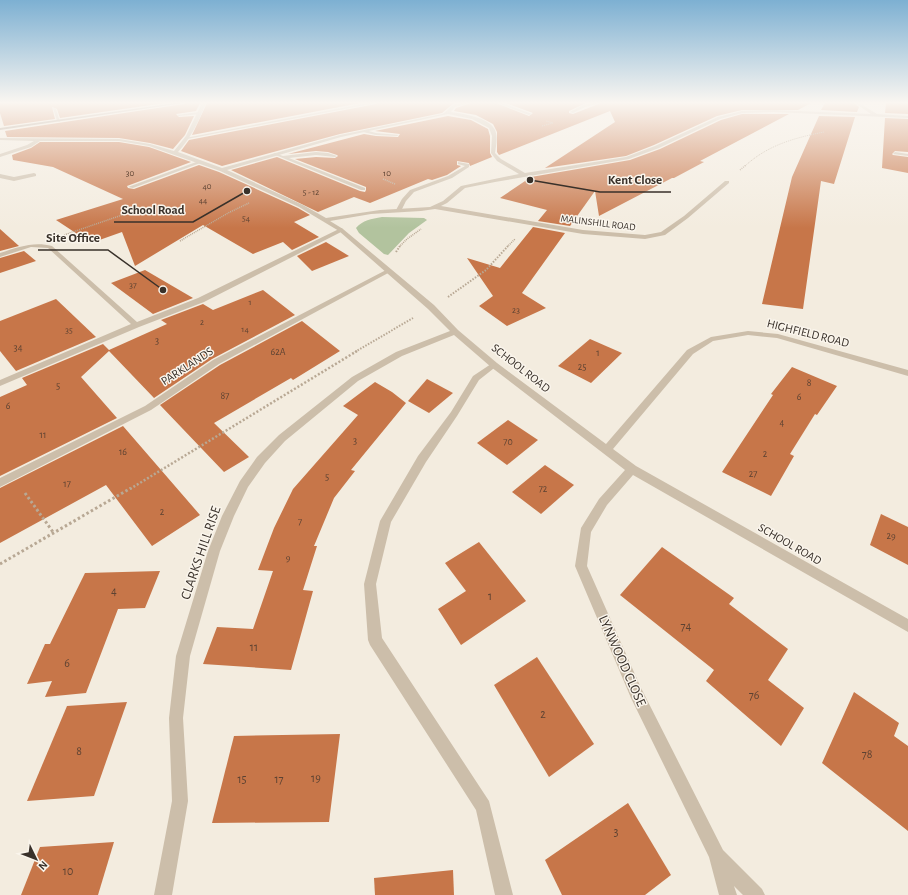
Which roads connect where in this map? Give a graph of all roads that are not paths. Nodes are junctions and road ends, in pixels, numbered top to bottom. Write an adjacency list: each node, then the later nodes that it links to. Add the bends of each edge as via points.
1 (31, 145): 11 (street)
2 (145, 145): 7 (street, SCHOOL ROAD)
3 (182, 145): 7 (street)
4 (311, 145): 9 (street)
5 (494, 145): 18 (street, via 494,153 499,160)
6 (661, 145): 18 (street, via 627,158)
7 (175, 153): 14 (street, SCHOOL ROAD)
8 (894, 153): 10 (street)
9 (274, 154): 13 (street); 16 (street)
10 (908, 155)
11 (0, 156)
12 (335, 156): 13 (street, via 315,152)
13 (282, 157): 22 (street)
14 (201, 162): 16 (street, SCHOOL ROAD); 21 (street)
15 (460, 163): 24 (street, via 467,167 450,177 412,191)
16 (222, 170): 25 (street, SCHOOL ROAD)
17 (34, 175): 19 (street, via 14,178)
18 (524, 175): 23 (street, via 463,188)
19 (0, 176)
20 (728, 182): 23 (street, MALINSHILL ROAD, via 663,234 645,237 622,237)
21 (131, 186)
22 (363, 189)
23 (435, 207): 24 (street, MALINSHILL ROAD)
24 (399, 210): 25 (street, MALINSHILL ROAD)
25 (326, 220): 26 (street, SCHOOL ROAD)
26 (341, 230): 28 (street, SCHOOL ROAD); 29 (street, via 201,300)
27 (0, 255): 29 (street, via 38,245 50,247)
28 (388, 271): 30 (street, SCHOOL ROAD, via 431,307); 36 (street, PARKLANDS, via 216,362 148,408)
29 (136, 325): 33 (street)
30 (455, 332): 31 (street, SCHOOL ROAD); 39 (street, CLARKS HILL RISE, via 399,354 355,380 282,438 261,460 244,484 214,552 183,656 176,718 180,801)
31 (494, 365): 34 (street, SCHOOL ROAD); 40 (street, via 476,378 422,459 386,521 370,584 375,640 483,807)
32 (908, 372): 34 (street, HIGHFIELD ROAD, via 778,336 748,333 711,339 690,352)
33 (0, 383)
34 (606, 450): 35 (street, SCHOOL ROAD)
35 (632, 469): 37 (street, SCHOOL ROAD); 38 (street, LYNWOOD CLOSE, via 603,502 586,531 581,566 636,693)
36 (0, 483)
37 (908, 626)
38 (717, 856): 41 (street, LYNWOOD CLOSE); 42 (street, LYNWOOD CLOSE)
39 (164, 895)
40 (504, 895)
41 (728, 895)
42 (756, 895)

